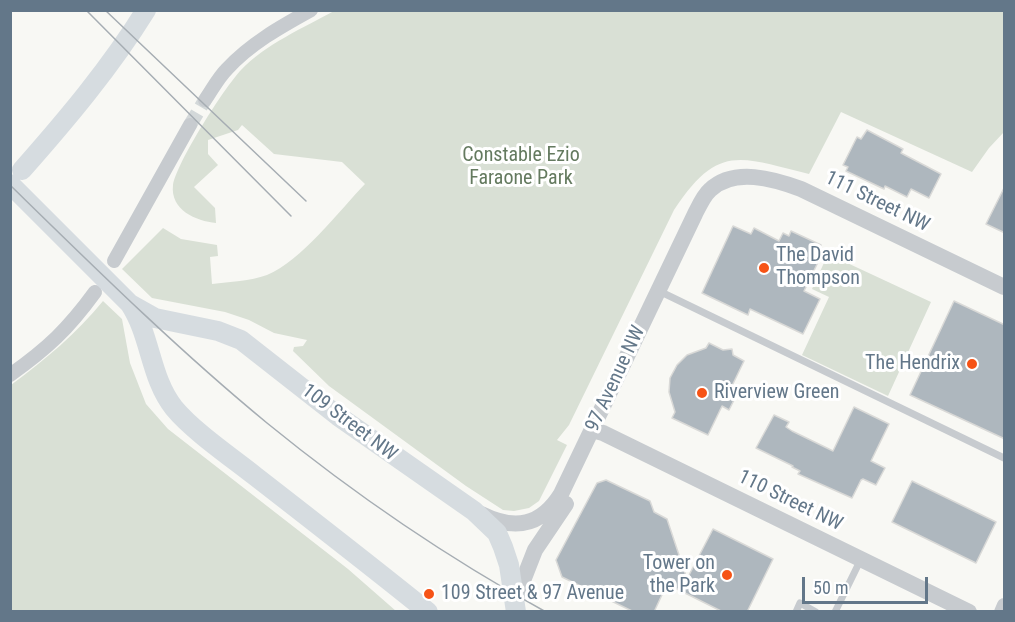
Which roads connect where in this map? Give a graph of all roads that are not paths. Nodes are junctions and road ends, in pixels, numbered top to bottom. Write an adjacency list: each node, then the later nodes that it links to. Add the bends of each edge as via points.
1 (134, 10): 6 (main road)
2 (146, 10): 6 (main road, via 115,59)
3 (310, 10): 4 (street, via 243,53 225,71)
4 (206, 100)
5 (190, 125): 9 (street)
6 (56, 133): 7 (main road)
7 (16, 177): 13 (main road, 109 Street NW)
8 (725, 180): 10 (street, 111 Street NW, via 761,178 801,189); 11 (street, 97 Avenue NW, via 709,190)
9 (114, 261)
10 (1005, 287)
11 (658, 290): 15 (street, 97 Avenue NW); 16 (lane)
12 (96, 292): 14 (street, via 56,340)
13 (130, 304): 17 (main road, 109 Street NW, via 155,318 242,340 345,421); 19 (main road, 109 Street NW, via 140,321 161,386 180,415)
14 (10, 375)
15 (597, 432): 17 (street, 97 Avenue NW, via 553,508 543,515 522,524 509,524); 18 (street, 110 Street NW); 21 (street, 97 Avenue NW, via 569,500 535,550)
16 (1005, 458)
17 (474, 511): 21 (main road, 109 Street NW, via 497,533 503,547)
18 (861, 559): 26 (lane); 27 (street, 110 Street NW)
19 (372, 568): 22 (main road); 23 (main road, 109 Street NW)
20 (1005, 605): 28 (street)
21 (515, 608)
22 (410, 612)
23 (428, 612)
24 (796, 612): 25 (lane, via 800,603)
25 (816, 612)
26 (835, 612)
27 (969, 612)
28 (1001, 612)

